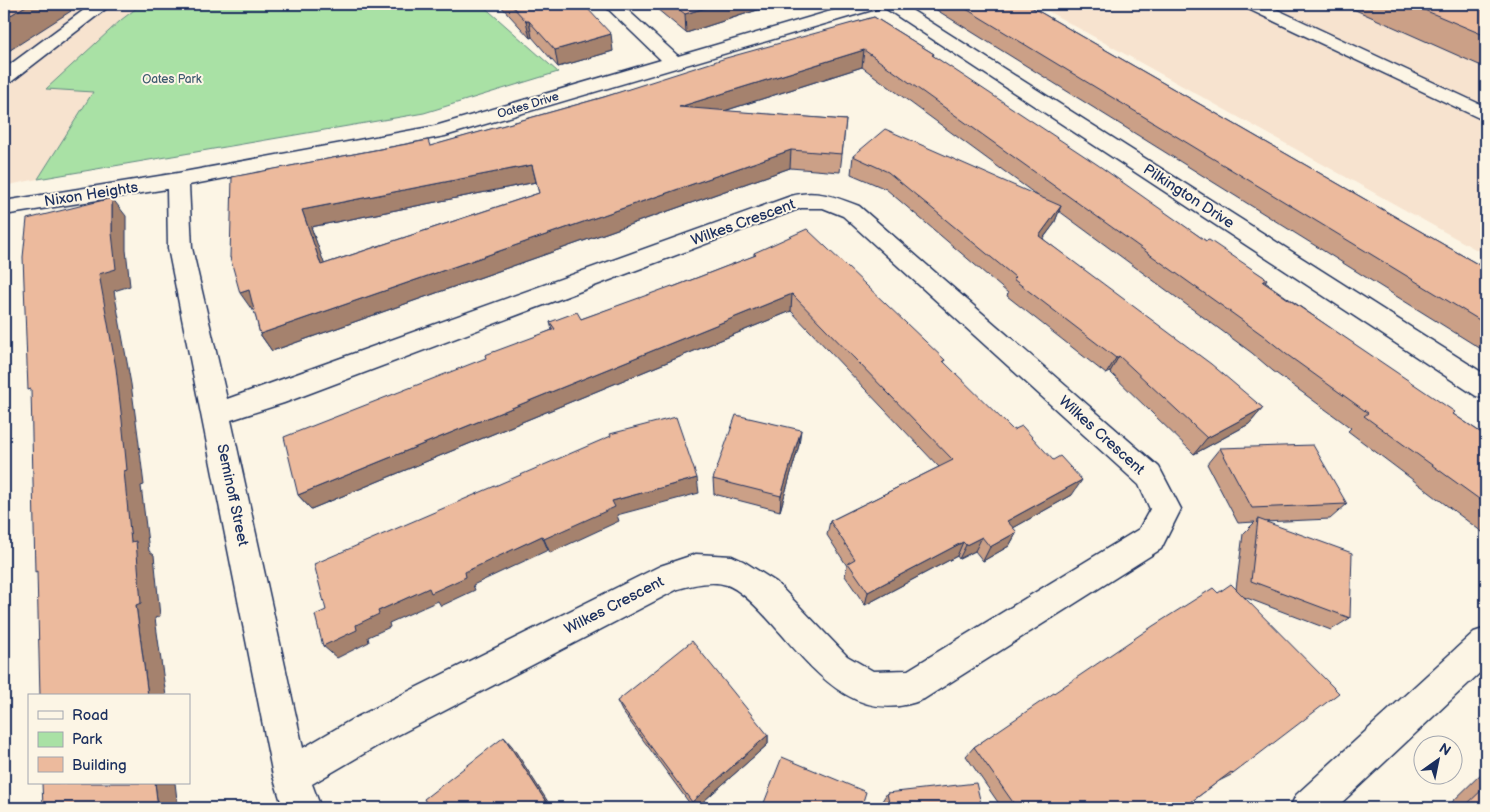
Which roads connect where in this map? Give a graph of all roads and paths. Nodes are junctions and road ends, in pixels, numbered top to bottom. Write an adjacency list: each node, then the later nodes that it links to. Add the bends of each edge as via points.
1 (103, 4): 7 (street)
2 (612, 4): 6 (street)
3 (873, 4): 6 (street, Oates Drive)
4 (891, 4): 11 (street, Pilkington Drive)
5 (1255, 4): 8 (street)
6 (673, 61): 9 (street, Oates Drive, via 438,132)
7 (4, 78)
8 (1486, 114)
9 (178, 180): 10 (street, Nixon Heights); 12 (street, Seminoff Street, via 180,248)
10 (4, 208)
11 (1486, 388)
12 (216, 414): 14 (street, Seminoff Street); 14 (street, Wilkes Crescent, via 798,201 826,201 851,211 1148,476 1166,509 1150,539 912,687 870,689 835,668 765,593 732,571 696,568 671,576 364,733)
13 (1486, 644): 16 (street)
14 (291, 776): 15 (street, Seminoff Street)
15 (302, 808)
16 (1308, 808)

